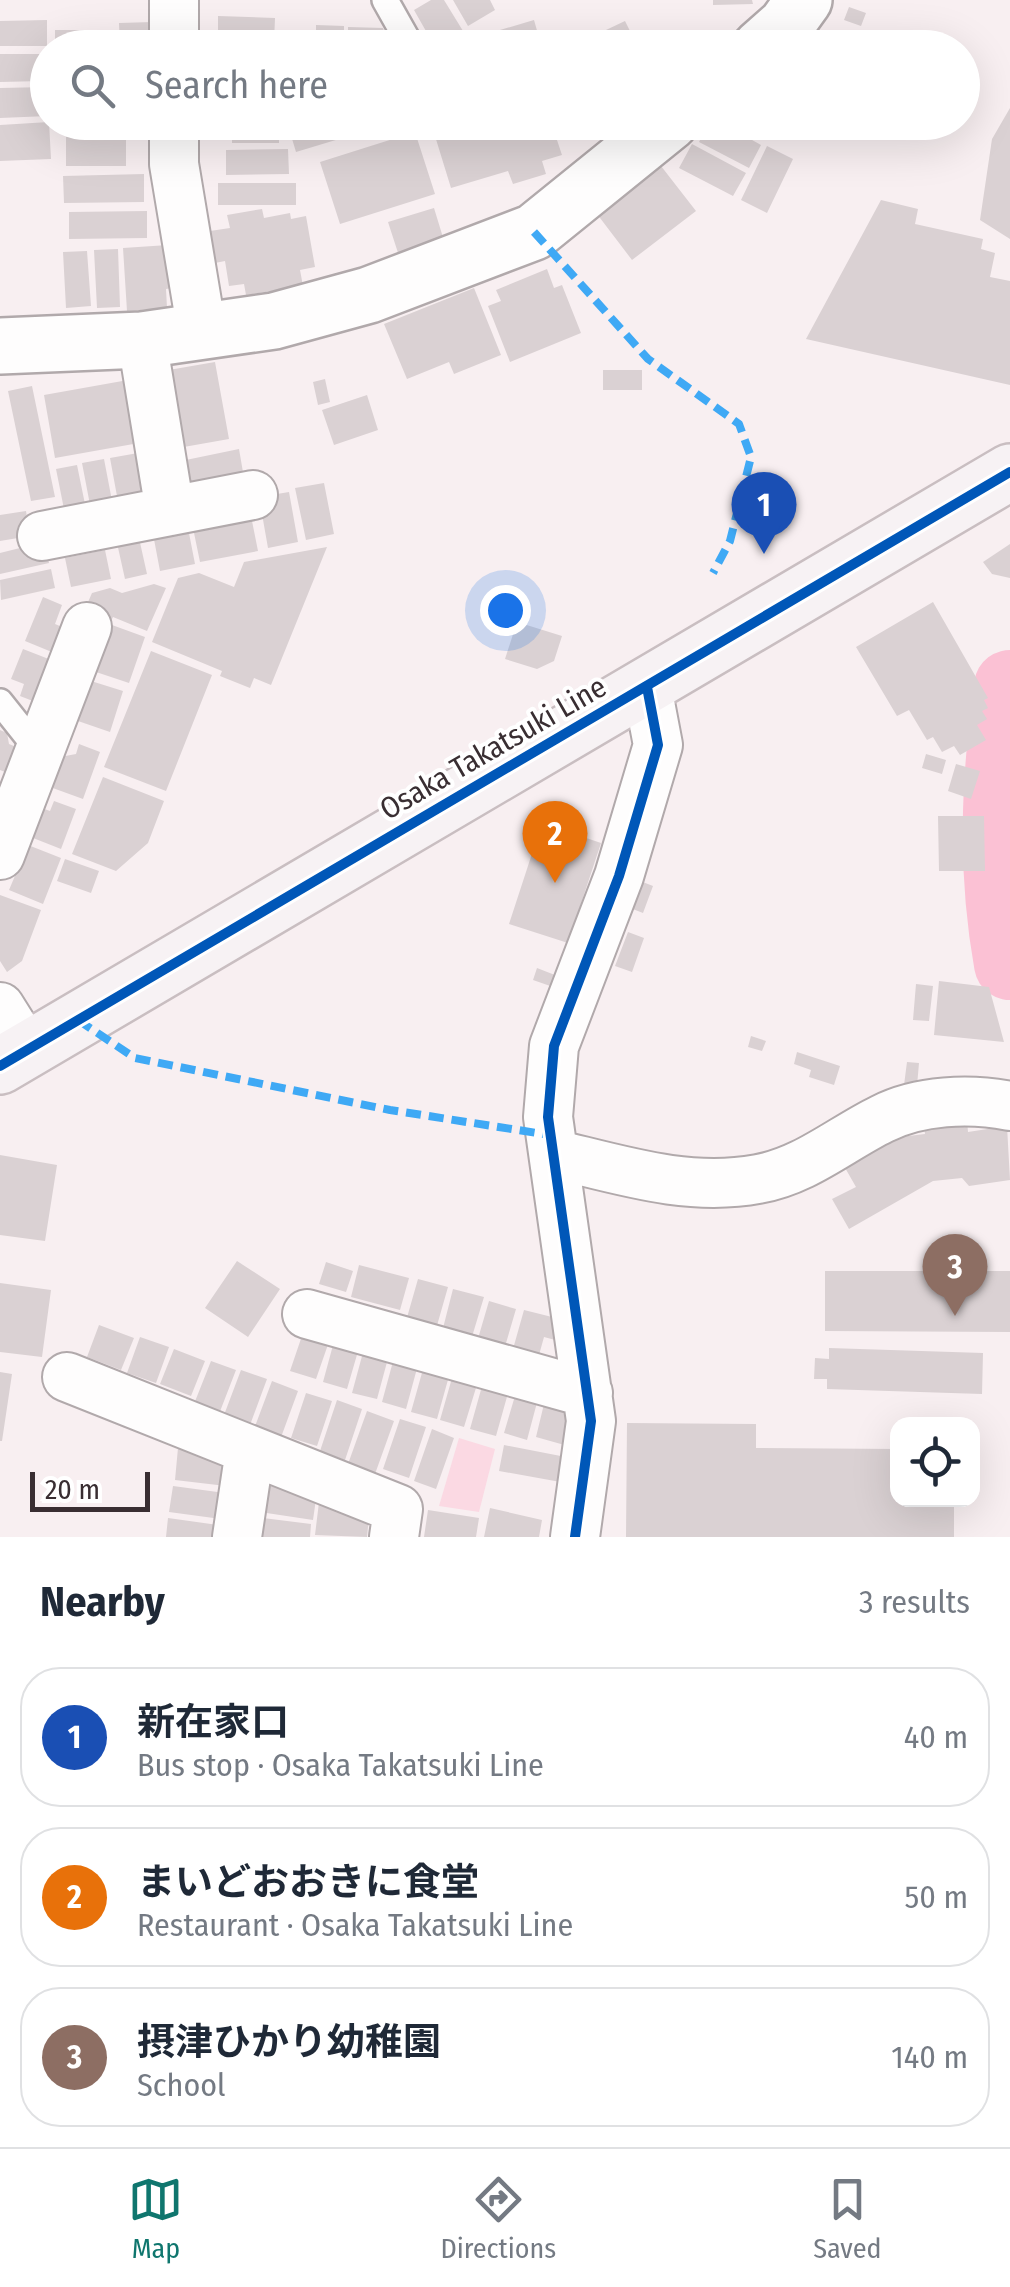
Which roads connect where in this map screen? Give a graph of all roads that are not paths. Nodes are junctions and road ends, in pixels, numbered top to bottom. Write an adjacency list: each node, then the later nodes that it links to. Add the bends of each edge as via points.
1 (174, 0): 4 (street)
2 (385, 0): 5 (lane)
3 (804, 0): 6 (street)
4 (174, 30)
5 (402, 30)
6 (780, 30)
7 (174, 140): 9 (street)
8 (648, 140): 9 (street, via 534,232 369,296 274,322)
9 (202, 332): 10 (street)
10 (142, 340): 11 (street); 14 (street)
11 (0, 346)
12 (1010, 472): 17 (main road, Osaka Takatsuki Line)
13 (254, 496): 14 (street)
14 (170, 512): 15 (street)
15 (42, 536)
16 (87, 626): 19 (street)
17 (646, 687): 21 (main road, Osaka Takatsuki Line); 23 (street, via 658,745 619,876 554,1046 548,1117)
18 (0, 702): 19 (lane)
19 (39, 751): 20 (street)
20 (0, 855)
21 (9, 1041)
22 (1010, 1106): 23 (street, via 926,1104 761,1179 664,1180)
23 (554, 1154): 26 (street)
24 (307, 1314): 26 (street)
25 (67, 1377): 27 (street)
26 (588, 1393): 30 (street, via 591,1421)
27 (250, 1450): 28 (street); 29 (street, via 398,1509)
28 (237, 1537)
29 (394, 1537)
30 (575, 1537)

